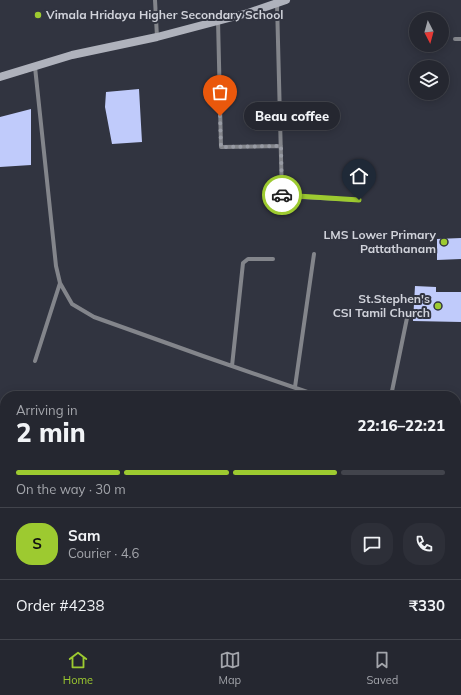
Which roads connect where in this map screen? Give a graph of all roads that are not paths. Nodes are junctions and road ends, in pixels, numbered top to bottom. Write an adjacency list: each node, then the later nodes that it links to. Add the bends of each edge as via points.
1 (155, 0): 5 (street)
2 (286, 0): 3 (main road)
3 (277, 3): 4 (main road); 10 (street)
4 (218, 20): 5 (main road); 10 (street, via 221,147)
5 (157, 37): 8 (main road, via 72,55)
6 (456, 39): 7 (street)
7 (461, 39)
8 (35, 66): 9 (main road); 14 (street, via 56,266)
9 (0, 77)
10 (281, 146): 11 (street, via 282,196)
11 (359, 200)
12 (314, 254): 18 (street)
13 (273, 259): 17 (street, via 248,259 243,263)
14 (60, 282): 16 (street); 17 (street, via 72,304 94,317)
15 (407, 318): 20 (street)
16 (34, 361)
17 (232, 366): 18 (street)
18 (295, 387): 19 (street)
19 (306, 391)
20 (392, 391)

